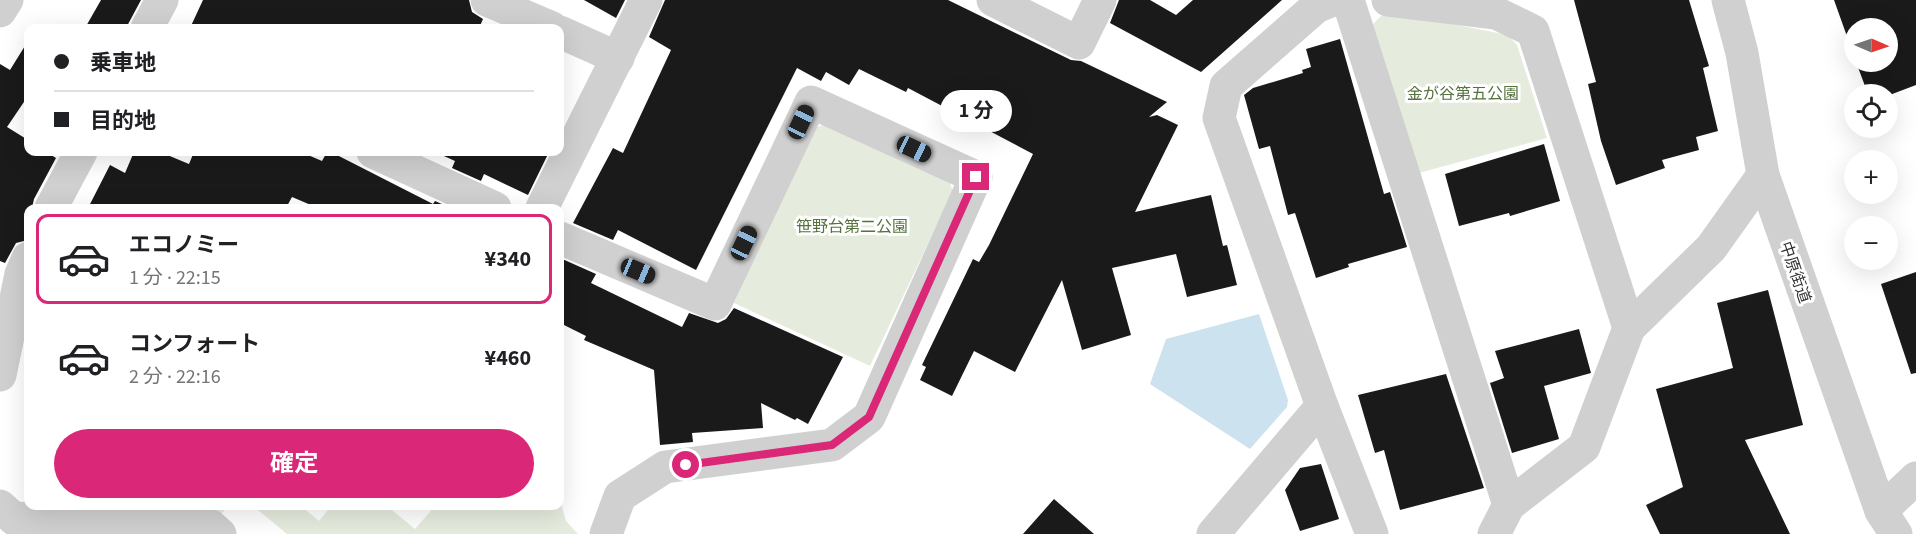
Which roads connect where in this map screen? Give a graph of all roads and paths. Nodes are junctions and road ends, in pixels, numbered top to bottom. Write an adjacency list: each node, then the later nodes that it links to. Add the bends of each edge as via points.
1 (7, 0): 11 (street)
2 (162, 0): 12 (street)
3 (487, 0): 13 (street)
4 (646, 0): 15 (street)
5 (993, 0): 6 (street, via 1079,43)
6 (1100, 0)
7 (1333, 0): 26 (street, via 1316,7 1226,86 1219,118)
8 (1348, 0): 28 (street)
9 (1388, 0): 24 (street, via 1496,13 1533,32)
10 (1728, 0): 18 (street, 中原街道, via 1742,53)
11 (0, 11)
12 (149, 24)
13 (543, 24)
14 (564, 34): 15 (street)
15 (618, 57): 21 (street)
16 (79, 156): 19 (street)
17 (382, 156): 20 (street)
18 (1762, 175): 24 (street, via 1711,248); 31 (street, 中原街道)
19 (61, 204)
20 (486, 204)
21 (544, 204)
22 (564, 239): 33 (street, via 715,304 811,102 976,177 869,417 832,445 665,467 620,496)
23 (24, 277): 25 (street)
24 (1629, 328): 28 (street, via 1584,447)
25 (0, 375)
26 (1322, 406): 29 (street); 35 (street)
27 (1916, 478): 31 (street)
28 (1509, 505): 36 (street)
29 (1240, 519): 34 (street)
30 (15, 520): 32 (street, via 212,526)
31 (1889, 522)
32 (220, 534)
33 (606, 534)
34 (1213, 534)
35 (1372, 534)
36 (1494, 534)

